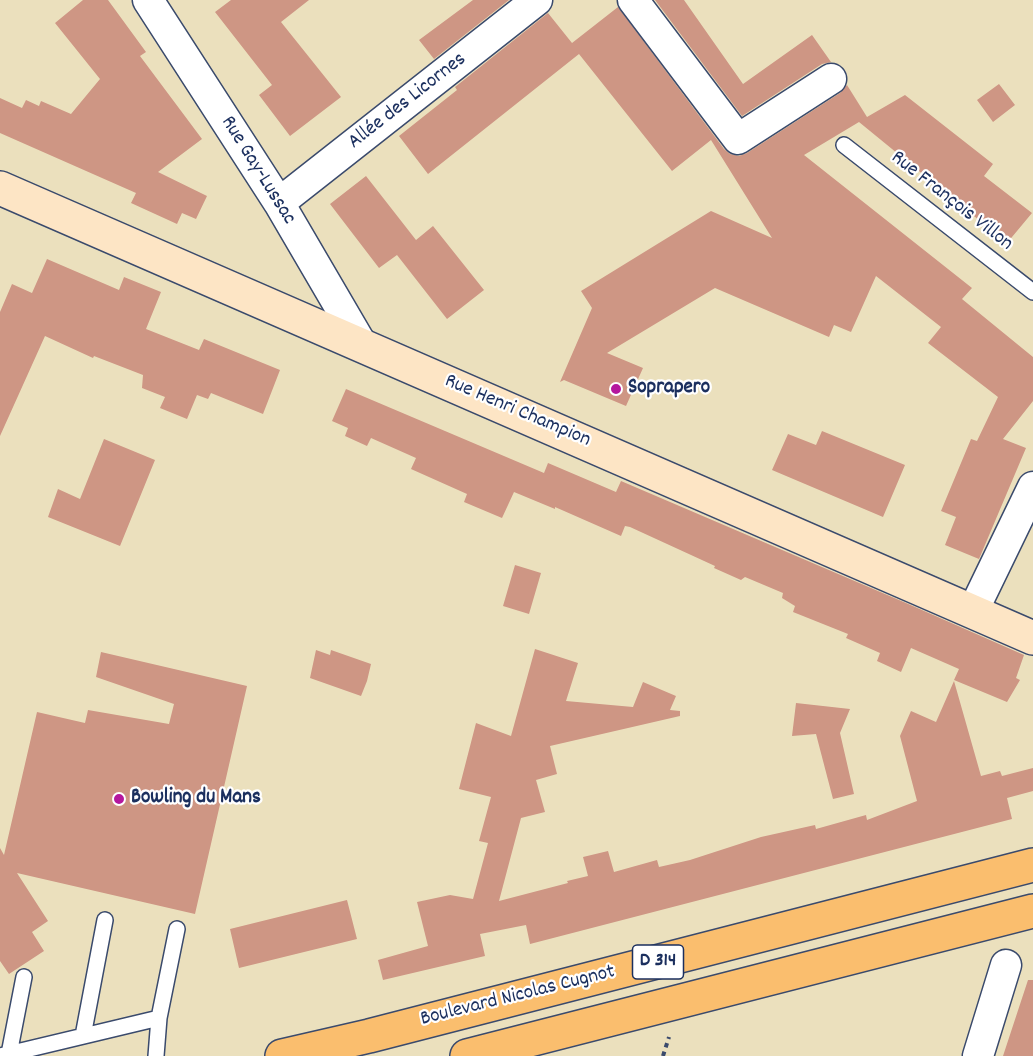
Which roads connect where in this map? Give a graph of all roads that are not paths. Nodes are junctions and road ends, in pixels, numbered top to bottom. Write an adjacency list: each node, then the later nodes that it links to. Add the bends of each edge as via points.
1 (537, 0): 7 (street, Allée des Licornes)
2 (633, 0): 4 (street, via 738,139)
3 (156, 3): 7 (street, Rue Gay-Lussac)
4 (831, 79)
5 (844, 145): 8 (lane, Rue François Villon)
6 (2, 194): 9 (street, Rue Henri Champion)
7 (279, 203): 9 (street, Rue Gay-Lussac)
8 (1033, 292)
9 (362, 345): 11 (street, Rue Henri Champion)
10 (1033, 487): 11 (street)
11 (973, 611): 12 (street, Rue Henri Champion)
12 (1033, 638)
13 (1033, 866): 23 (main road, Boulevard Nicolas Cugnot / D 314)
14 (1033, 911): 24 (main road, Boulevard Nicolas Cugnot / D 314)
15 (105, 920): 20 (lane)
16 (177, 929): 19 (lane)
17 (1006, 965): 25 (street)
18 (24, 977): 21 (lane)
19 (159, 1018): 20 (lane); 22 (lane)
20 (83, 1036): 21 (lane)
21 (5, 1055)
22 (156, 1056)
23 (282, 1056)
24 (467, 1056)
25 (978, 1056)

